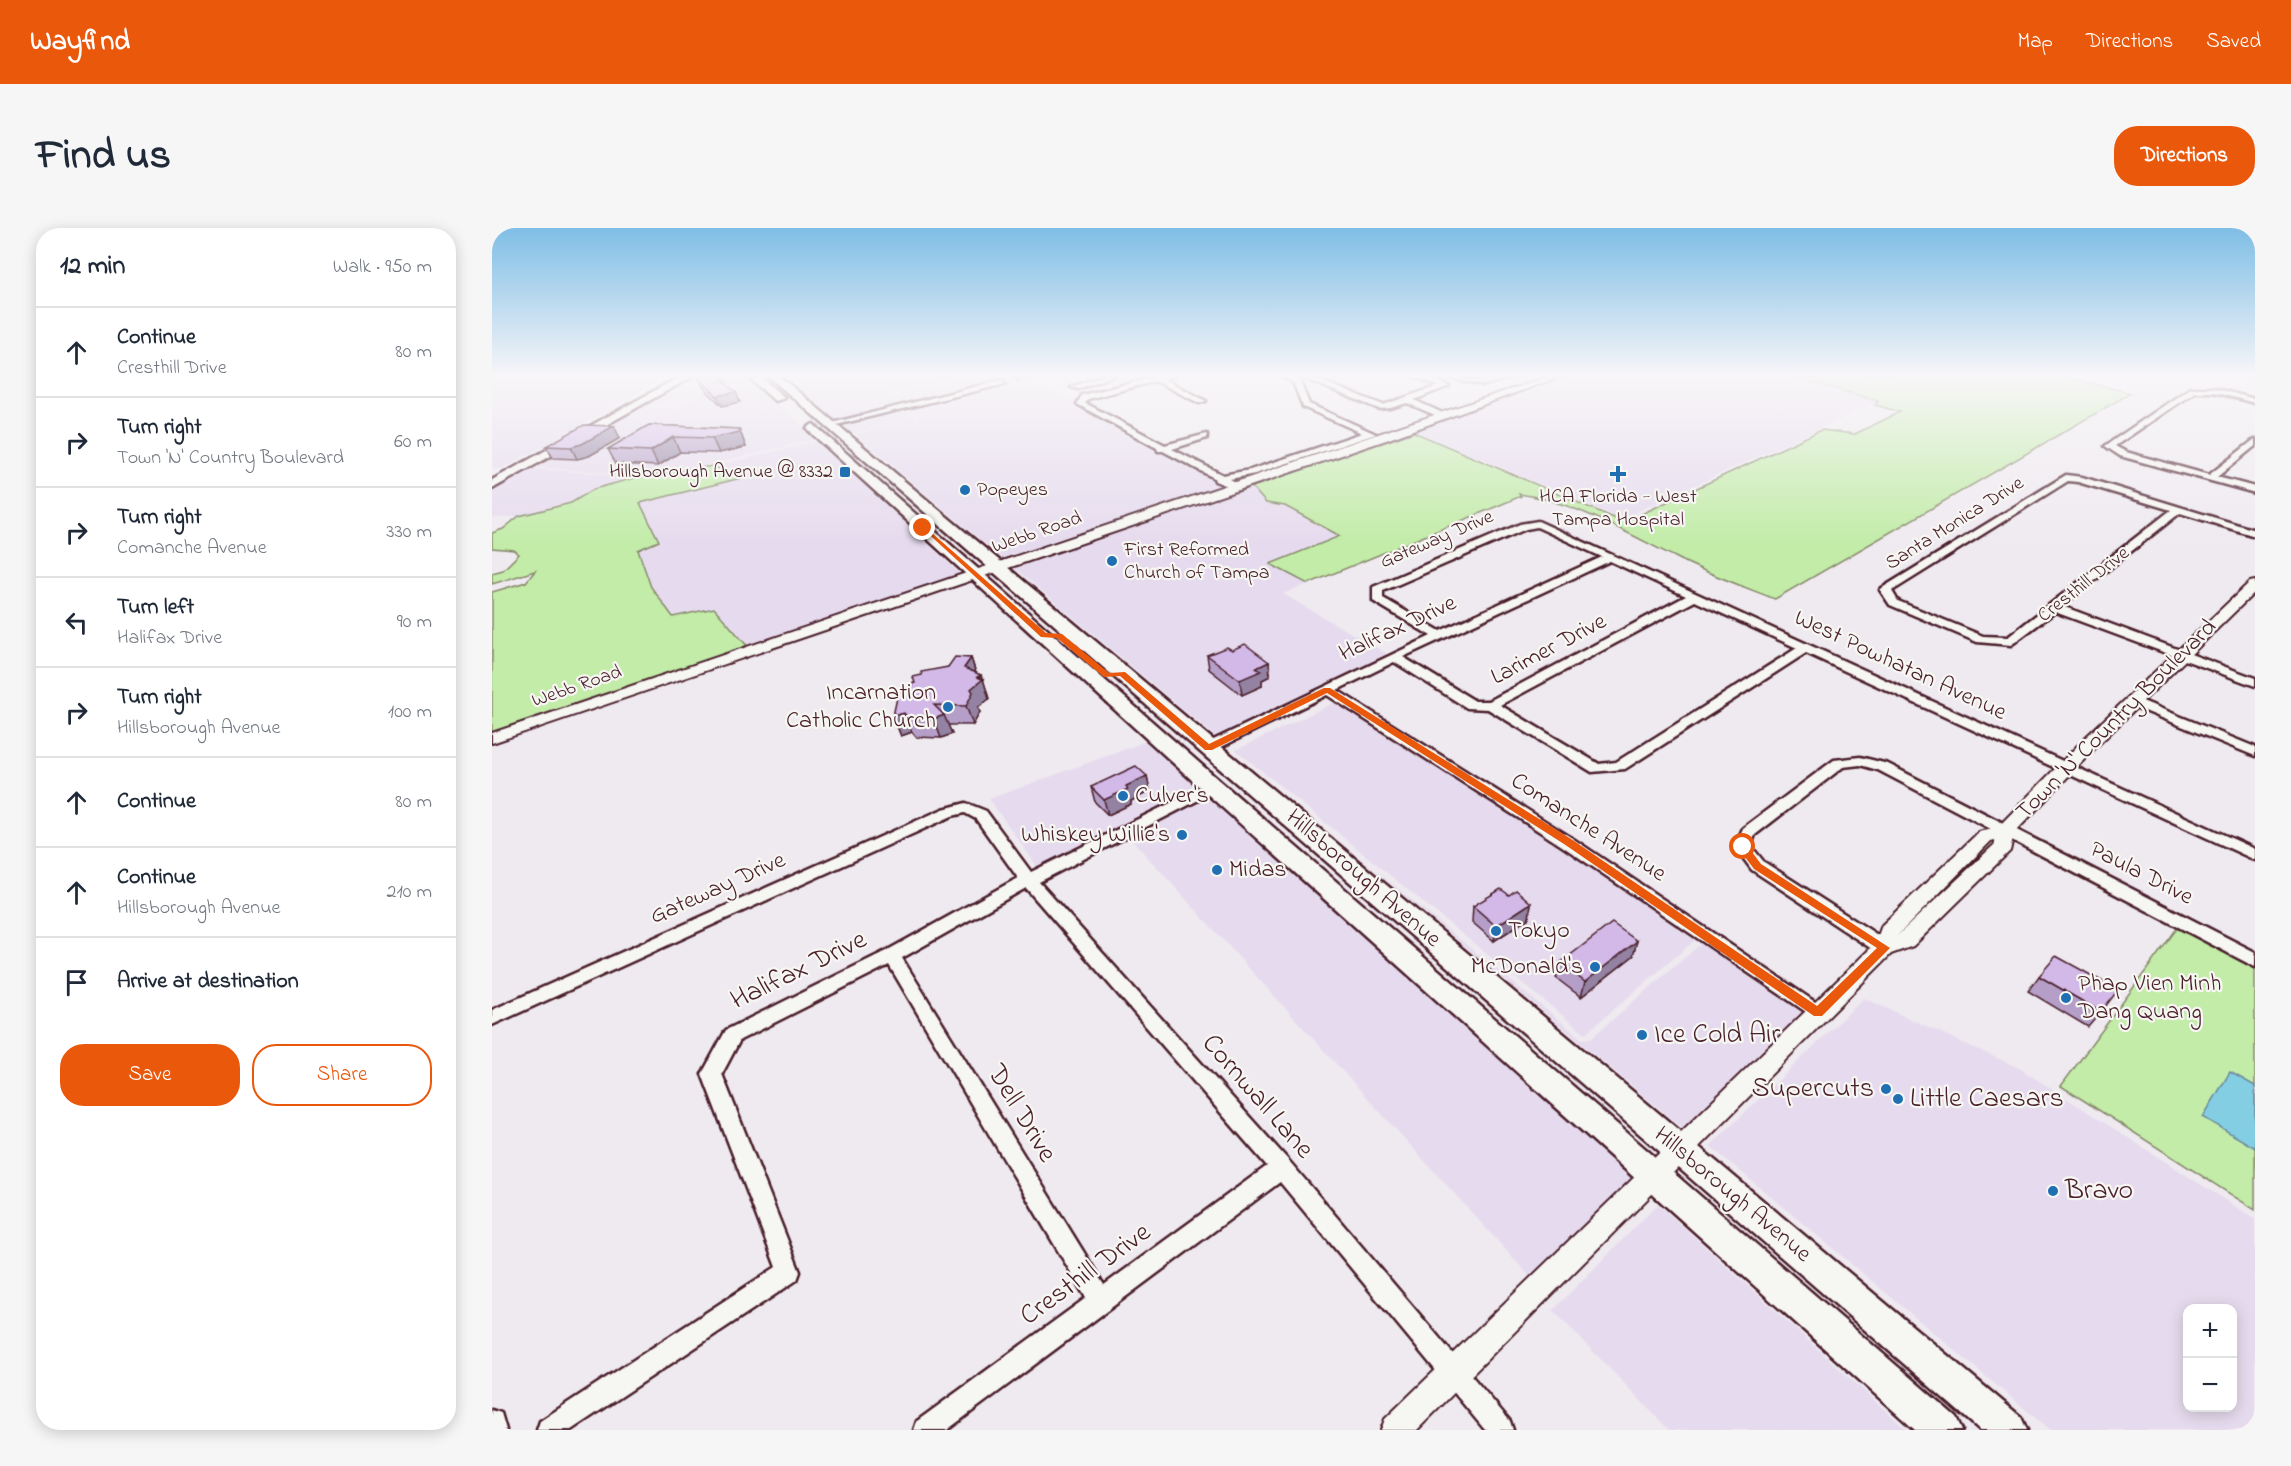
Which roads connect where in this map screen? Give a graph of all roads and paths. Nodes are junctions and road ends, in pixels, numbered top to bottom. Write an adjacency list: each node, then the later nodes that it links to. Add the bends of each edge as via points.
1 (573, 431): 22 (main road)
2 (582, 431): 10 (main road)
3 (817, 431): 16 (main road, Hillsborough Avenue)
4 (830, 431): 13 (main road)
5 (840, 431): 13 (main road, Hillsborough Avenue)
6 (1129, 431): 17 (street)
7 (1365, 431): 11 (street)
8 (1402, 431): 14 (street, Webb Road)
9 (2131, 431): 20 (street, via 2109,446 2122,454)
10 (588, 432): 22 (main road)
11 (1369, 433): 14 (street); 21 (street, via 1252,472)
12 (1204, 436): 17 (street)
13 (846, 437): 18 (main road, Hillsborough Avenue)
14 (1382, 438): 23 (street, Webb Road)
15 (2255, 442): 20 (street)
16 (831, 444): 18 (main road, via 842,444 872,470); 19 (main road, Hillsborough Avenue)
17 (1161, 449): 21 (street)
18 (885, 471): 25 (main road, Hillsborough Avenue)
19 (866, 476): 25 (main road, via 879,476); 26 (main road, Hillsborough Avenue)
20 (2210, 478): 24 (street)
21 (1218, 479): 23 (street)
22 (493, 481)
23 (1238, 487): 32 (street, Webb Road)
24 (2255, 490)
25 (913, 495): 28 (main road, Hillsborough Avenue)
26 (889, 497): 28 (main road, via 898,498 918,512); 33 (main road, Hillsborough Avenue)
27 (2178, 510): 30 (street); 36 (street, Cresthill Drive); 39 (street, Santa Monica Drive, via 2066,478 1886,590 1894,603)
28 (931, 511): 32 (main road, Hillsborough Avenue)
29 (1524, 526): 31 (street, West Powhatan Avenue, via 1538,524); 38 (street, Gateway Drive, via 1377,589 1377,598)
30 (2255, 533)
31 (1609, 558): 35 (street, West Powhatan Avenue); 38 (street, Halifax Drive)
32 (998, 568): 33 (street, Webb Road); 43 (main road, Hillsborough Avenue)
33 (976, 575): 37 (main road, Hillsborough Avenue); 49 (street, Webb Road)
34 (2255, 585): 41 (street, Town 'N' Country Boulevard)
35 (1693, 597): 40 (street, West Powhatan Avenue); 48 (street, Larimer Drive)
36 (2056, 608): 39 (street, Cresthill Drive, via 2011,641); 41 (street)
37 (1044, 635): 43 (main road, via 1059,635 1107,675); 47 (main road, Hillsborough Avenue)
38 (1441, 637): 42 (street, Halifax Drive)
39 (1981, 639)
40 (1807, 647): 48 (street, via 1620,766 1597,770); 52 (street, West Powhatan Avenue)
41 (2182, 654): 44 (street); 46 (street, Town 'N' Country Boulevard)
42 (1394, 657): 45 (street, Halifax Drive); 48 (street, Larimer Drive, via 1472,705)
43 (1122, 674): 50 (main road, Hillsborough Avenue)
44 (2255, 682)
45 (1327, 689): 50 (street, Halifax Drive); 64 (street, Comanche Avenue, via 1567,842)
46 (2135, 702): 51 (street); 52 (street, Town 'N' Country Boulevard)
47 (1121, 704): 50 (main road, via 1138,705 1193,751); 53 (main road, Hillsborough Avenue)
48 (1491, 705)
49 (492, 738)
50 (1208, 748): 56 (main road, Hillsborough Avenue)
51 (2255, 752)
52 (2067, 768): 55 (street, Town 'N' Country Boulevard); 57 (street, West Powhatan Avenue)
53 (1213, 788): 56 (main road, via 1234,788 1298,841); 58 (main road, Hillsborough Avenue); 59 (street, Halifax Drive)
54 (966, 808): 59 (street, Cornwall Lane, via 981,815); 65 (street, Gateway Drive, via 948,812)
55 (2006, 831): 61 (street, Town 'N' Country Boulevard, via 2004,846 1906,941); 61 (street, via 1883,767 1860,761 1839,763 1748,832 1743,847 1758,866); 63 (street, Paula Drive)
56 (1325, 848): 60 (main road, Hillsborough Avenue)
57 (2255, 855)
58 (1316, 878): 60 (main road, via 1330,875 1381,913 1393,919); 68 (main road, Hillsborough Avenue)
59 (1028, 880): 62 (street, Halifax Drive); 67 (street, Cornwall Lane)
60 (1408, 918): 66 (main road, Hillsborough Avenue)
61 (1884, 948): 64 (street, Town 'N' Country Boulevard)
62 (892, 956): 69 (street, Dell Drive); 72 (street, Halifax Drive, via 733,1035 712,1074 789,1272)
63 (2255, 960)
64 (1818, 1013): 66 (street, Town 'N' Country Boulevard)
65 (492, 1018)
66 (1681, 1151): 68 (street, Town 'N' Country Boulevard); 78 (main road, Hillsborough Avenue)
67 (1282, 1168): 69 (street, Cresthill Drive); 70 (street, Cornwall Lane)
68 (1656, 1176): 70 (street, Town 'N' Country Boulevard); 77 (main road, Hillsborough Avenue)
69 (1101, 1301): 74 (street, Cresthill Drive)
70 (1454, 1374): 75 (street, Town 'N' Country Boulevard); 76 (street, Cornwall Lane)
71 (492, 1422): 73 (street)
72 (564, 1426)
73 (494, 1430)
74 (926, 1430)
75 (1396, 1430)
76 (1501, 1430)
77 (1943, 1430)
78 (2008, 1430)

